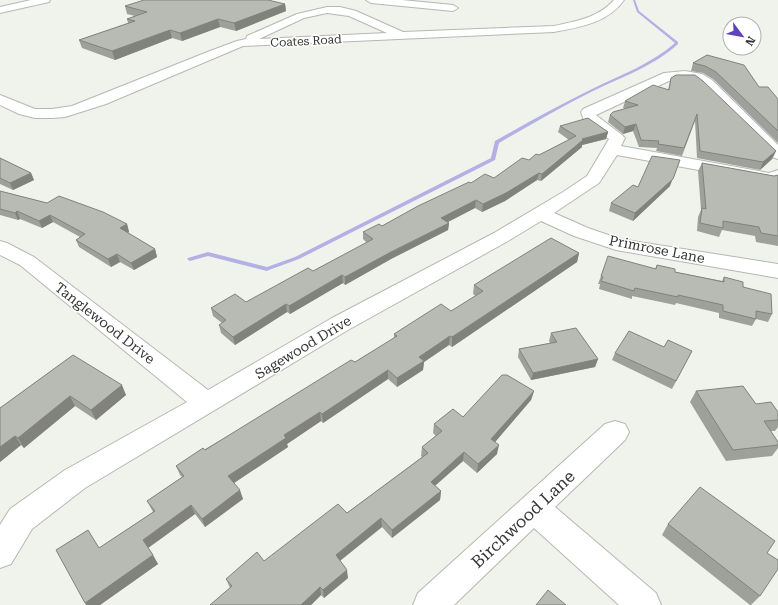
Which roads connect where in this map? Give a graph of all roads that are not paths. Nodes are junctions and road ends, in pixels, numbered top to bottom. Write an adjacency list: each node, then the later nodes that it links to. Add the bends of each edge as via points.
1 (45, 0): 6 (street)
2 (371, 0): 4 (street)
3 (619, 0): 8 (street, Coates Road, via 613,9 591,21 554,29)
4 (386, 1): 5 (street); 7 (street)
5 (454, 3)
6 (0, 10)
7 (362, 17): 8 (street); 9 (street, via 339,10 313,12)
8 (402, 36): 9 (street, Coates Road)
9 (241, 43): 10 (street, Coates Road, via 92,104 63,112 40,114 24,111)
10 (0, 99)
11 (612, 149): 12 (street, via 617,138 589,117 588,112 669,76 685,75 697,77 707,83); 13 (street, via 770,178); 14 (street, Sagewood Drive, via 593,179)
12 (778, 154)
13 (778, 175)
14 (540, 214): 16 (street, Primrose Lane, via 616,244); 17 (street, Sagewood Drive, via 340,324)
15 (0, 247): 17 (street, Tanglewood Drive, via 27,261)
16 (778, 270)
17 (207, 404): 20 (street, Sagewood Drive, via 75,479 21,519)
18 (615, 432): 19 (street, Birchwood Lane)
19 (535, 509): 21 (street, Birchwood Lane); 22 (street)
20 (0, 553)
21 (430, 605)
22 (644, 605)

